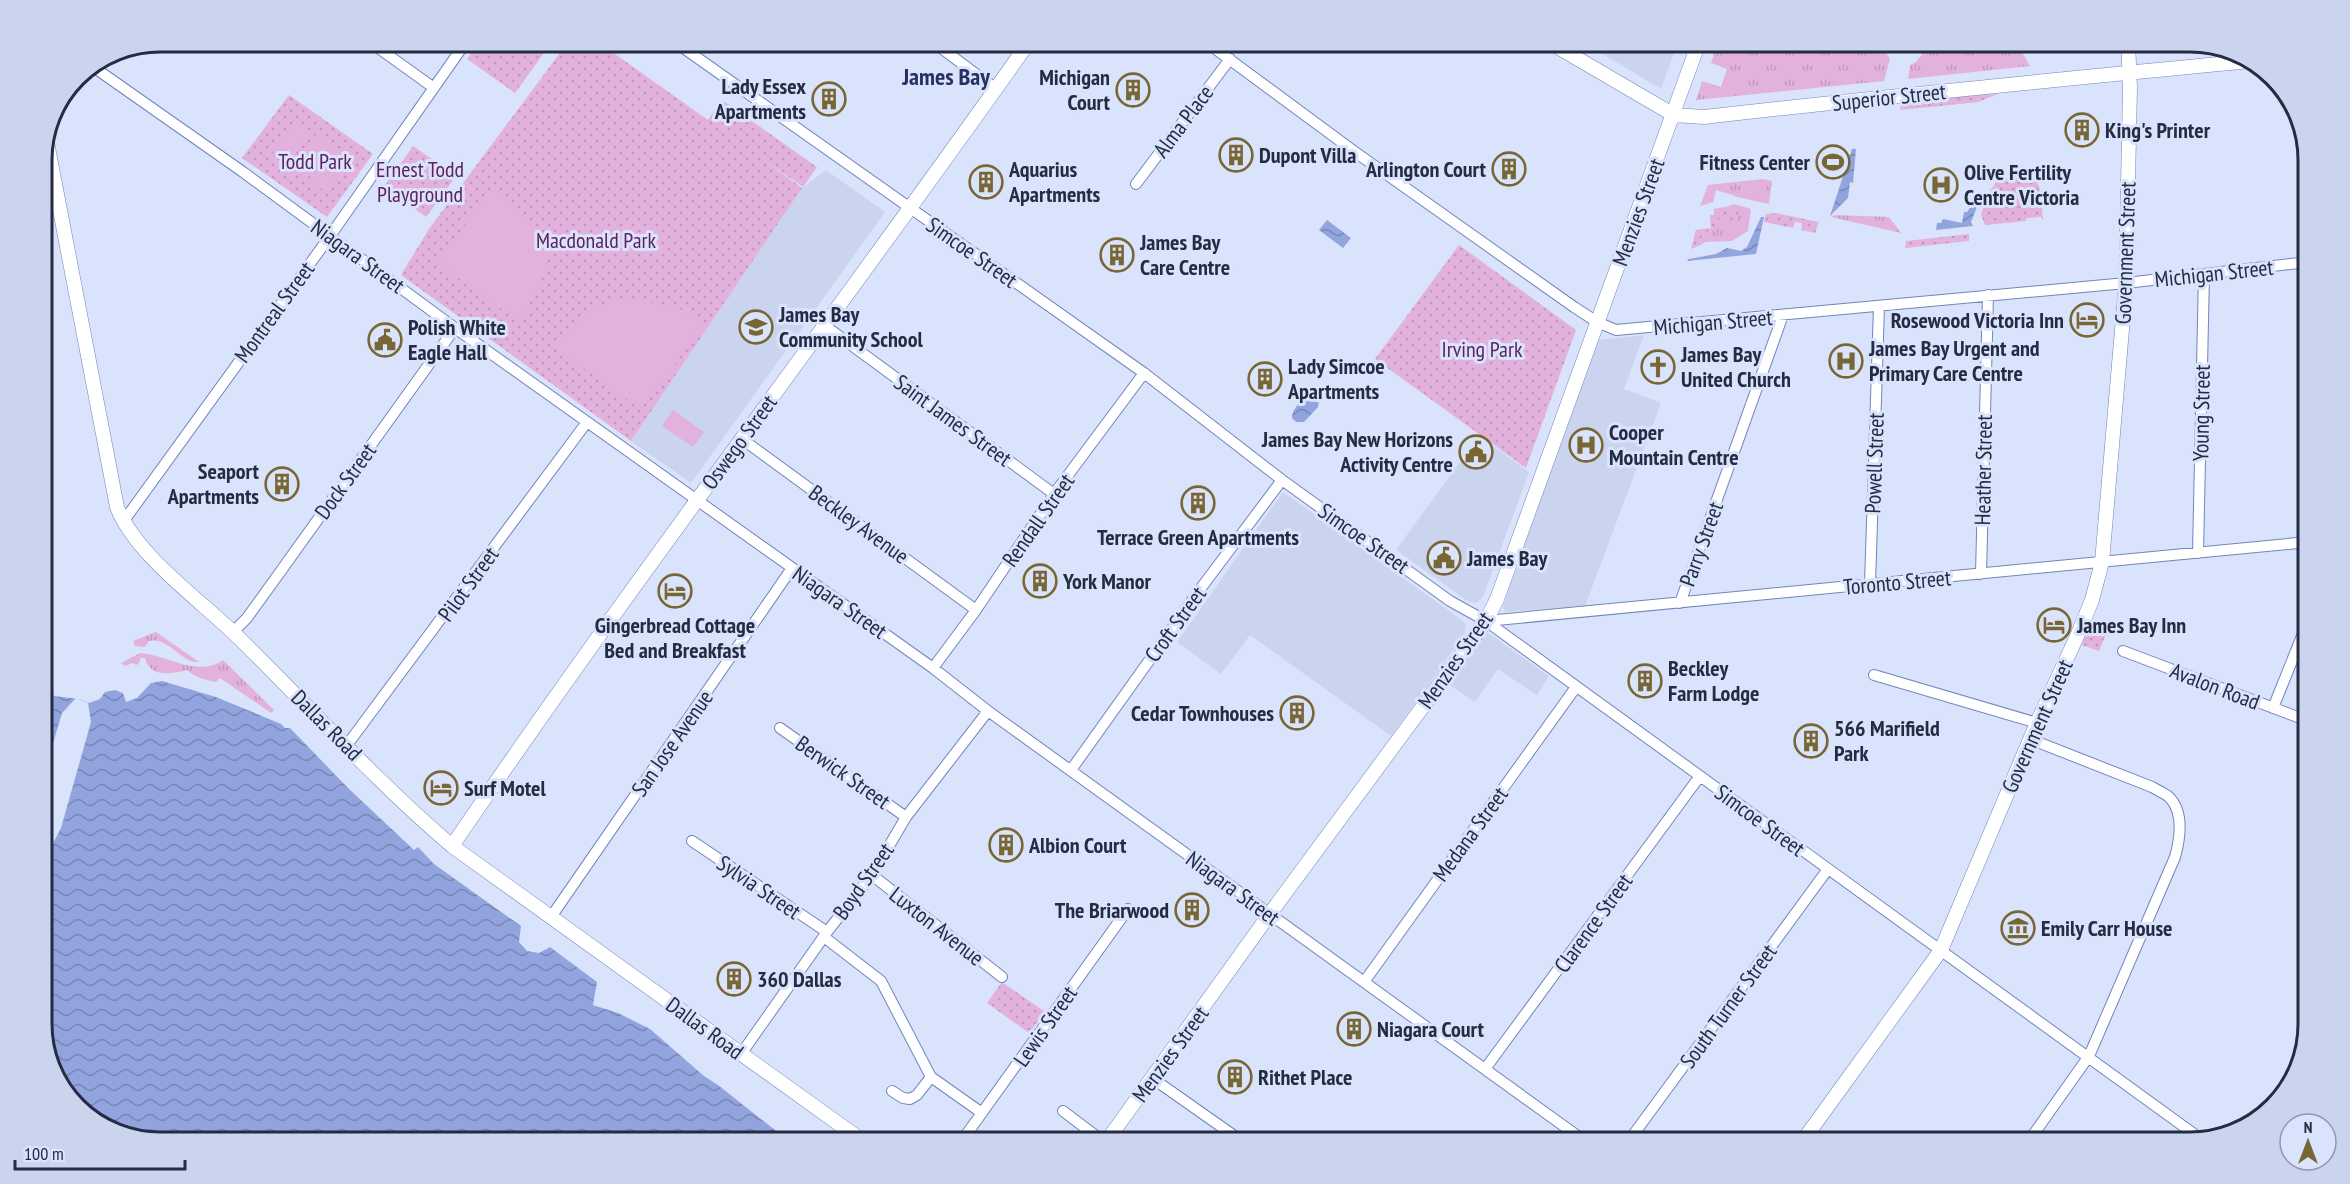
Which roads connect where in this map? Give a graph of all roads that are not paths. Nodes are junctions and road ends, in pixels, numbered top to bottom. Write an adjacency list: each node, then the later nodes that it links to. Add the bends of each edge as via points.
1 (384, 52): 14 (street)
2 (459, 52): 14 (street, Montreal Street)
3 (689, 52): 19 (street, Simcoe Street)
4 (946, 52): 15 (street)
5 (1022, 52): 15 (street, Oswego Street)
6 (1220, 52): 10 (street, Michigan Street)
7 (1566, 52): 16 (street, Superior Street)
8 (1696, 52): 16 (street, Menzies Street)
9 (2128, 52): 13 (street, Government Street)
10 (1230, 59): 18 (street, Alma Place); 27 (street, Michigan Street, via 1354,152)
11 (2232, 62): 13 (street, Superior Street)
12 (100, 71): 20 (street, Niagara Street)
13 (2129, 73): 16 (street, Superior Street, via 1704,117); 23 (street, Government Street)
14 (434, 88): 20 (street, Montreal Street)
15 (996, 89): 19 (street, Oswego Street)
16 (1674, 115): 27 (street, Menzies Street)
17 (53, 174): 36 (street, Dallas Road)
18 (1136, 184)
19 (911, 210): 28 (street, Oswego Street); 30 (street, Simcoe Street)
20 (330, 236): 29 (street, Niagara Street); 36 (street, Montreal Street)
21 (2297, 263): 22 (street, Michigan Street)
22 (2204, 274): 23 (street, Michigan Street); 38 (street, Young Street)
23 (2126, 282): 24 (street, Michigan Street); 39 (street, Government Street)
24 (1988, 295): 25 (street, Michigan Street); 41 (street, Heather Street)
25 (1880, 306): 26 (street, Michigan Street); 42 (street, Powell Street)
26 (1783, 315): 27 (street, Michigan Street, via 1616,330); 43 (street, Parry Street)
27 (1597, 322): 45 (street, Menzies Street)
28 (824, 325): 32 (street, Oswego Street); 34 (street, Saint James Street)
29 (454, 328): 31 (street, Niagara Street); 46 (street, Dock Street)
30 (1144, 373): 33 (street, Simcoe Street); 34 (street, Rendall Street)
31 (587, 422): 35 (street, Niagara Street); 58 (street, Pilot Street)
32 (742, 439): 35 (street, Oswego Street); 44 (street, Beckley Avenue)
33 (1282, 480): 45 (street, Simcoe Street, via 1450,601); 59 (street, Croft Street)
34 (1054, 494): 44 (street, Rendall Street)
35 (697, 500): 40 (street, Niagara Street); 63 (street, Oswego Street)
36 (123, 522): 46 (street, Dallas Road, via 141,548)
37 (2297, 543): 38 (street, Toronto Street)
38 (2198, 553): 39 (street, Toronto Street)
39 (2102, 562): 41 (street, Toronto Street); 55 (street, Government Street, via 2092,600)
40 (792, 568): 49 (street, Niagara Street); 68 (street, San Jose Avenue)
41 (1981, 574): 42 (street, Toronto Street)
42 (1870, 584): 43 (street, Toronto Street)
43 (1680, 603): 45 (street, Toronto Street)
44 (976, 610): 49 (street, Rendall Street)
45 (1486, 621): 51 (street, Simcoe Street); 67 (street, Menzies Street)
46 (234, 632): 58 (street, Dallas Road)
47 (2298, 647): 52 (street)
48 (2123, 651): 52 (street, Avalon Road)
49 (933, 668): 53 (street, Niagara Street)
50 (1874, 675): 55 (street)
51 (1576, 687): 60 (street, Simcoe Street); 72 (street, Medana Street)
52 (2273, 708): 54 (street, Avalon Road)
53 (988, 711): 59 (street, Niagara Street); 61 (street, Boyd Street)
54 (2298, 717)
55 (2037, 723): 57 (street, Government Street)
56 (780, 728): 61 (street, Berwick Street)
57 (2030, 739): 70 (street, Government Street); 74 (street, via 2169,797 2179,826 2175,857)
58 (347, 746): 63 (street, Dallas Road)
59 (1071, 770): 67 (street, Niagara Street)
60 (1701, 776): 64 (street, Simcoe Street); 75 (street, Clarence Street)
61 (906, 817): 65 (street, Boyd Street)
62 (692, 841): 69 (street, Sylvia Street)
63 (453, 846): 68 (street, Dallas Road)
64 (1828, 869): 70 (street, Simcoe Street); 87 (street, South Turner Street)
65 (872, 875): 69 (street, Boyd Street); 71 (street, Luxton Avenue)
66 (1128, 909): 80 (street, Lewis Street)
67 (1269, 915): 72 (street, Niagara Street); 77 (street, Menzies Street)
68 (551, 917): 73 (street, Dallas Road)
69 (825, 935): 73 (street, Boyd Street); 76 (street, Sylvia Street, via 881,981)
70 (1941, 950): 74 (street, Simcoe Street); 88 (street, Government Street)
71 (1002, 977)
72 (1364, 981): 75 (street, Niagara Street)
73 (741, 1054): 81 (street, Dallas Road)
74 (2089, 1056): 89 (street); 90 (street, Simcoe Street)
75 (1485, 1070): 86 (street, Niagara Street)
76 (931, 1077): 78 (street, via 910,1099); 80 (street)
77 (1152, 1078): 84 (street, Menzies Street); 85 (street)
78 (892, 1091)
79 (1063, 1112): 83 (street)
80 (982, 1113): 82 (street, Lewis Street)
81 (850, 1132)
82 (968, 1132)
83 (1091, 1132)
84 (1112, 1132)
85 (1229, 1132)
86 (1572, 1132)
87 (1635, 1132)
88 (1809, 1132)
89 (2035, 1132)
90 (2191, 1132)

